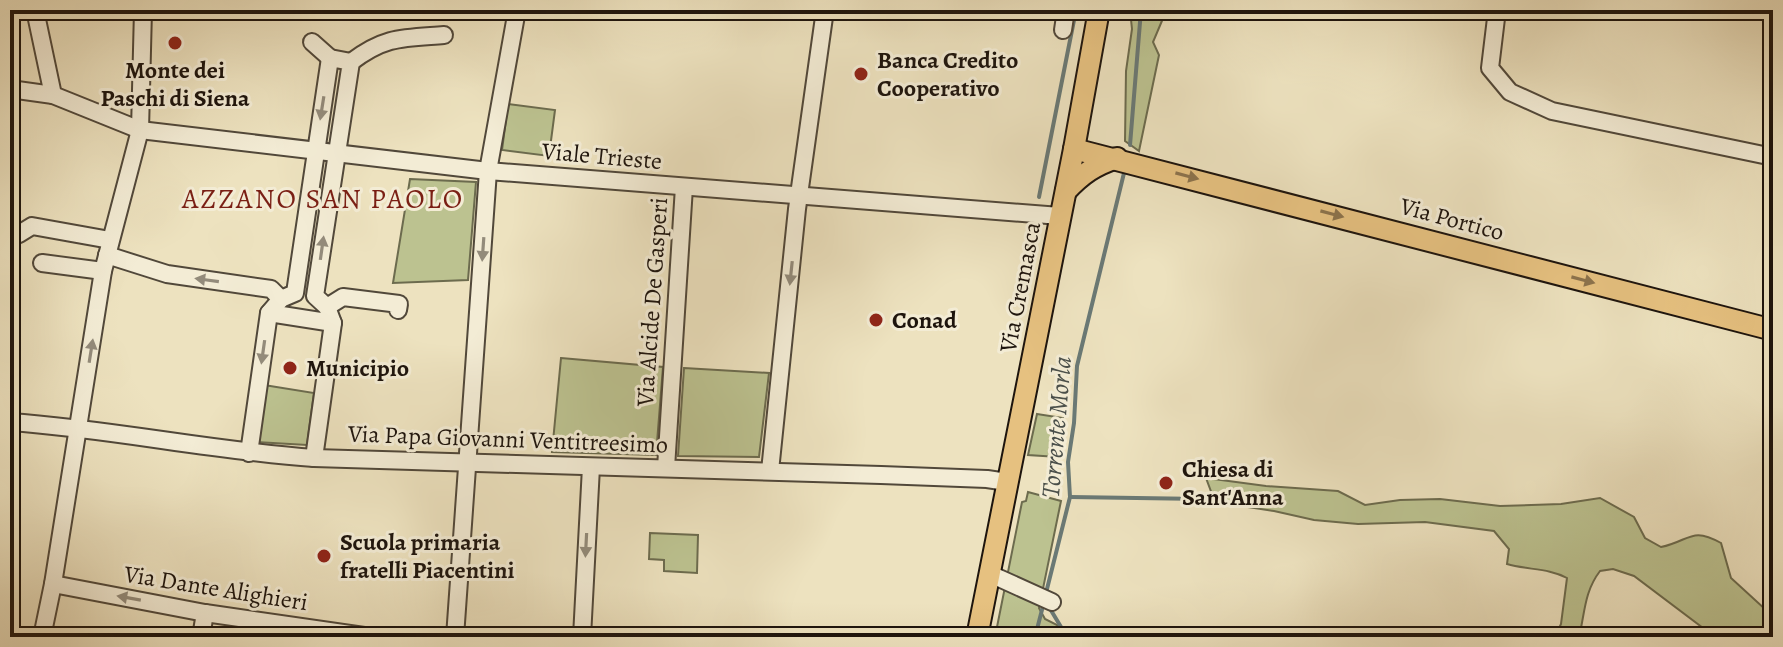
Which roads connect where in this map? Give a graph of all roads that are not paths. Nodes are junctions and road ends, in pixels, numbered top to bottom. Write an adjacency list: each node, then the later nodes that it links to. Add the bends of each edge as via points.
1 (35, 10): 14 (street)
2 (143, 10): 15 (street)
3 (517, 10): 21 (street)
4 (825, 10): 24 (street)
5 (1066, 10): 8 (street)
6 (1099, 10): 16 (main road, Via Cremasca)
7 (1497, 10): 19 (street, via 1490,68 1510,92 1552,111)
8 (1063, 30)
9 (444, 35): 12 (street, via 388,40)
10 (312, 42): 11 (street)
11 (330, 58): 12 (street); 17 (street, one-way to 17)
12 (351, 62): 18 (street)
13 (10, 89): 14 (street, Viale Trieste)
14 (53, 95): 15 (street, Viale Trieste)
15 (140, 130): 17 (street, Viale Trieste); 27 (street)
16 (1074, 149): 20 (main road, Via Portico); 23 (main road, Via Cremasca)
17 (316, 150): 18 (street, Viale Trieste); 29 (street)
18 (336, 153): 21 (street, Viale Trieste); 30 (street, one-way to 18)
19 (1773, 157)
20 (1117, 158): 23 (main road, via 1081,175); 33 (main road, Via Portico, one-way to 33)
21 (488, 171): 22 (street, Viale Trieste); 38 (street, one-way to 38)
22 (684, 187): 24 (street, Viale Trieste); 40 (street, Via Alcide De Gasperi)
23 (1066, 191): 25 (main road, Via Cremasca)
24 (799, 196): 25 (street, Viale Trieste); 41 (street, one-way to 41)
25 (1060, 216): 42 (main road, Via Cremasca)
26 (19, 234): 27 (street, via 32,226)
27 (107, 256): 28 (street); 29 (street, one-way to 27, via 167,274); 35 (street, one-way to 27)
28 (42, 263)
29 (288, 296): 30 (street); 32 (street)
30 (325, 309): 31 (street, via 343,297 399,304); 32 (street); 37 (street)
31 (398, 310)
32 (269, 313): 36 (street, one-way to 36)
33 (1773, 330)
34 (10, 422): 35 (street, Via Papa Giovanni Ventitreesimo)
35 (79, 428): 36 (street, Via Papa Giovanni Ventitreesimo); 44 (street)
36 (249, 453): 37 (street, Via Papa Giovanni Ventitreesimo)
37 (314, 458): 38 (street, Via Papa Giovanni Ventitreesimo)
38 (467, 463): 39 (street, Via Papa Giovanni Ventitreesimo); 51 (street)
39 (591, 467): 40 (street, Via Papa Giovanni Ventitreesimo); 52 (street, one-way to 52)
40 (666, 468): 41 (street, Via Papa Giovanni Ventitreesimo)
41 (770, 471): 42 (street, Via Papa Giovanni Ventitreesimo)
42 (1007, 482): 43 (main road, Via Cremasca)
43 (990, 574): 45 (street); 53 (main road, Via Cremasca)
44 (53, 584): 46 (street, Via Dante Alighieri, one-way to 44); 48 (street)
45 (1052, 602)
46 (205, 613): 47 (street, Via Dante Alighieri); 49 (street)
47 (348, 636): 50 (street, Via Dante Alighieri)
48 (42, 637)
49 (201, 637)
50 (371, 637)
51 (455, 637)
52 (582, 637)
53 (977, 637)

